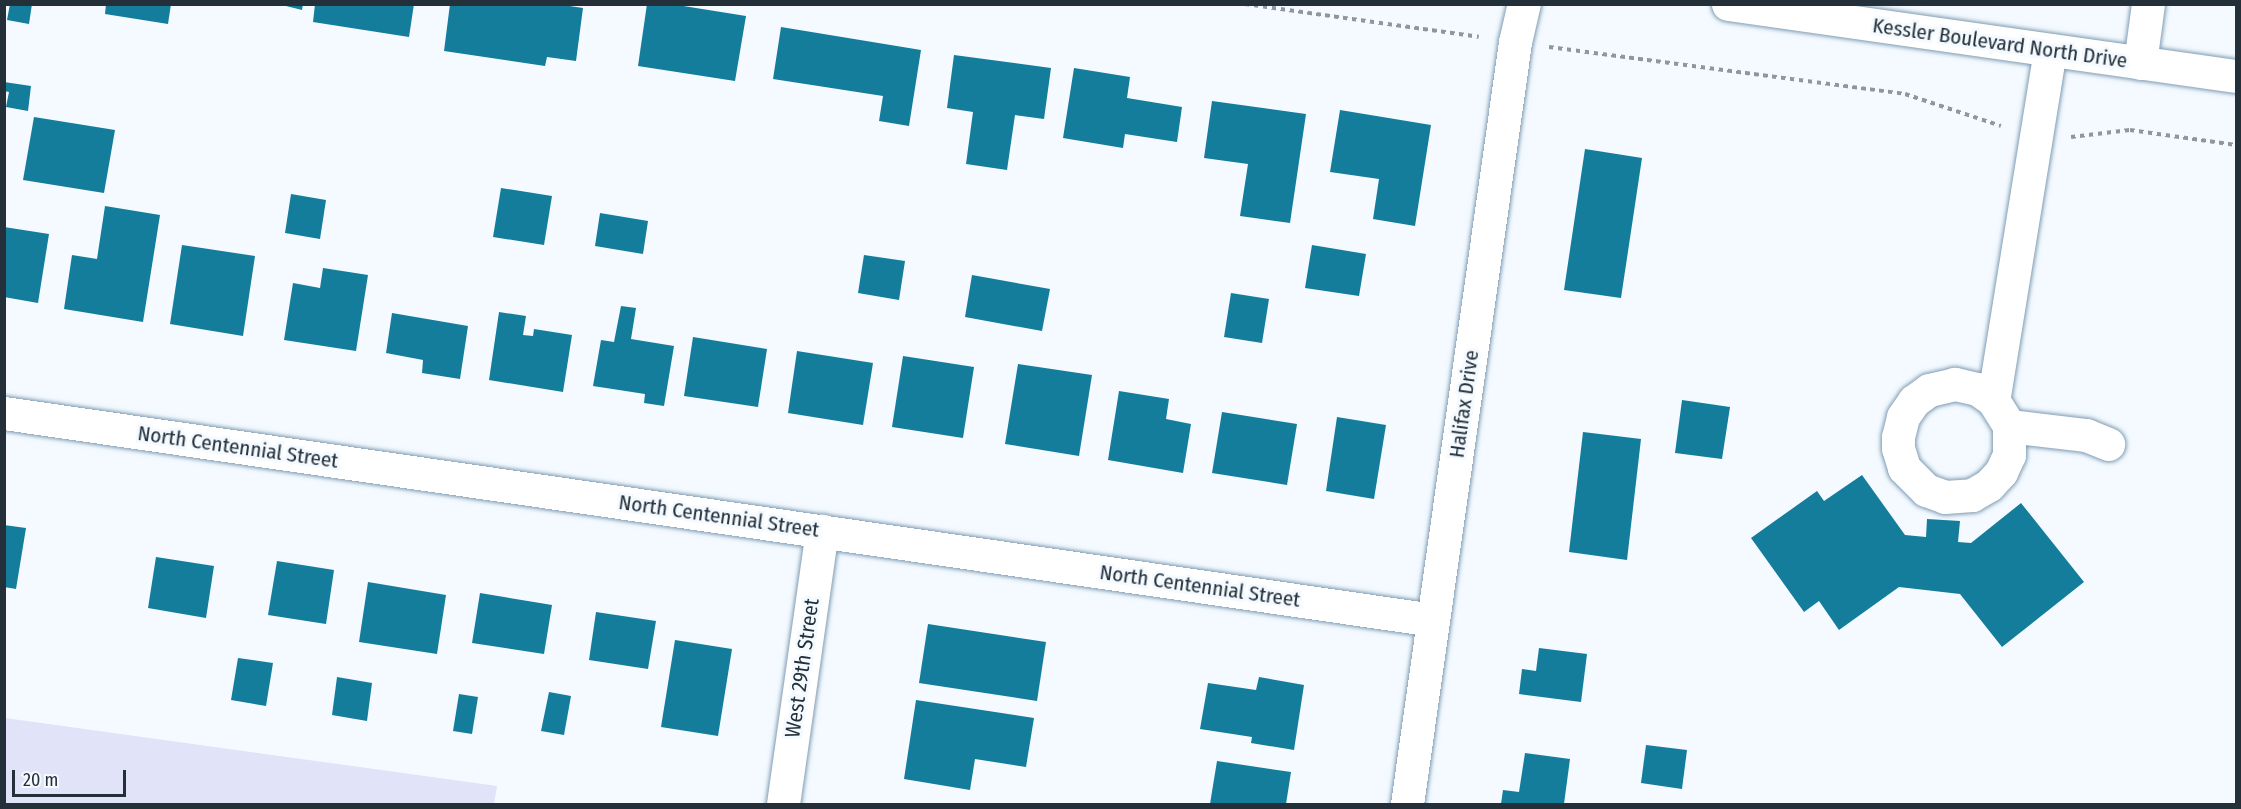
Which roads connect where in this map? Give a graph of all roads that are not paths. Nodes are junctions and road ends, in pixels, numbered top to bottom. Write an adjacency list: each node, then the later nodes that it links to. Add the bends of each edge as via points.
1 (1524, 4): 10 (street, Halifax Drive, via 1515,42)
2 (1728, 4): 4 (street, Kessler Boulevard North Drive)
3 (2148, 4): 5 (street)
4 (2050, 50): 5 (street, Kessler Boulevard North Drive); 8 (street, via 2001,413)
5 (2140, 63): 6 (street, Kessler Boulevard North Drive)
6 (2236, 76)
7 (4, 413): 9 (street, North Centennial Street)
8 (2108, 444)
9 (822, 531): 10 (street, North Centennial Street); 11 (street, West 29th Street)
10 (1433, 620): 12 (street, Halifax Drive)
11 (783, 804)
12 (1407, 804)

